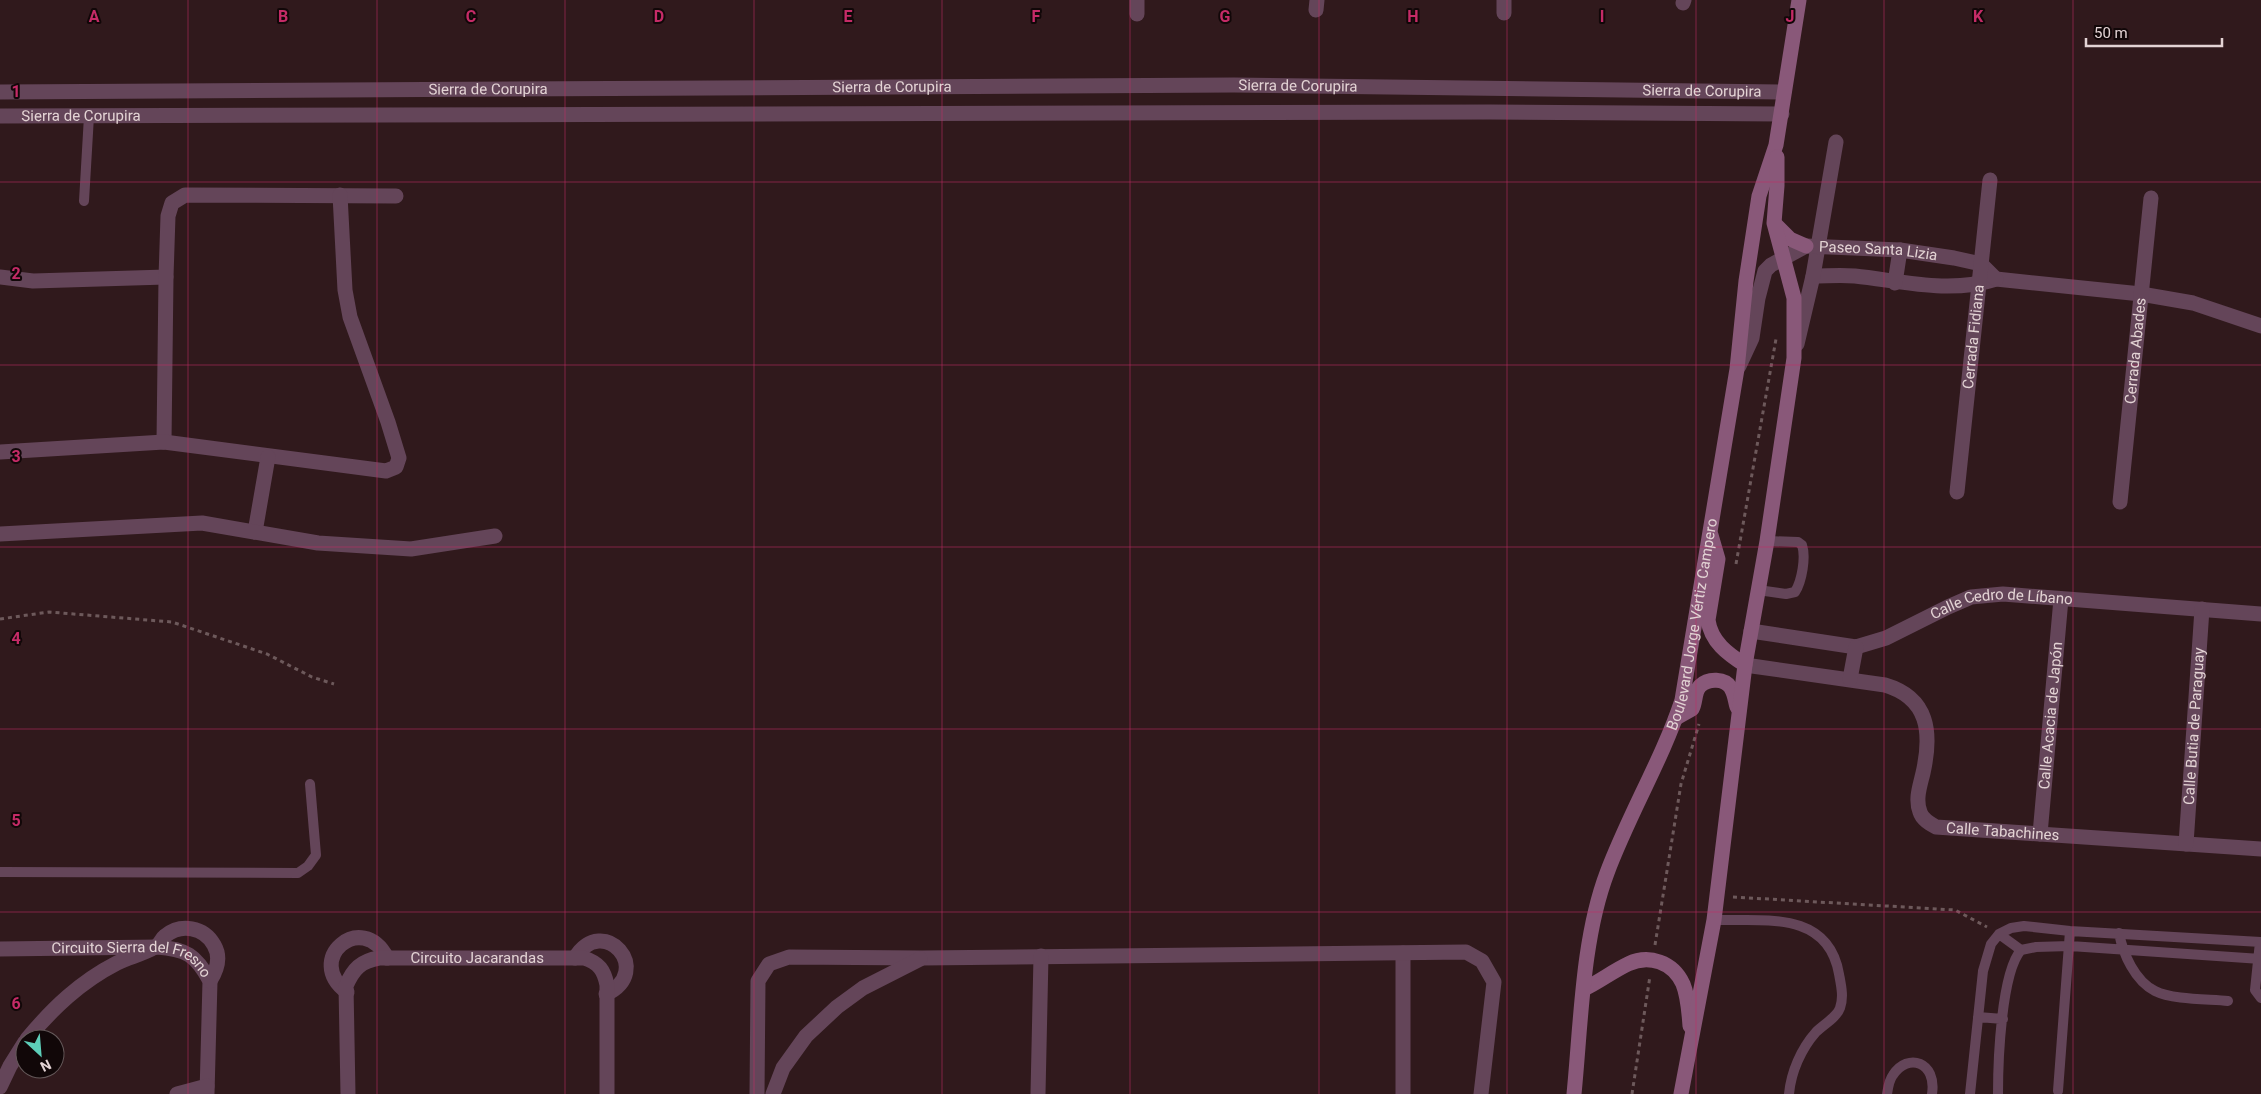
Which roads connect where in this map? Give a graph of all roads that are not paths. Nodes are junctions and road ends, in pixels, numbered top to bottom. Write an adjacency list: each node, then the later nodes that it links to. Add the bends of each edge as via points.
1 (1799, 0): 4 (main road, Boulevard Jorge Vértiz Campero)
2 (0, 92): 3 (street, Sierra de Corupira)
3 (63, 92): 4 (street, Sierra de Corupira, via 1234,84); 7 (street)
4 (1784, 92): 5 (main road, Boulevard Jorge Vértiz Campero)
5 (1782, 114): 8 (street, Sierra de Corupira); 10 (main road, Boulevard Jorge Vértiz Campero)
6 (0, 116): 7 (street, Sierra de Corupira)
7 (61, 116): 8 (street, Sierra de Corupira)
8 (89, 116): 15 (lane)
9 (1836, 142): 17 (street)
10 (1776, 145): 16 (main road, Boulevard Jorge Vértiz Campero); 30 (main road, Boulevard Jorge Vértiz Campero, via 1759,196)
11 (1990, 180): 20 (street, Cerrada Fidiana)
12 (340, 195): 13 (street); 23 (street, via 185,194 172,203 168,216); 33 (street, via 350,316 399,458 396,467 386,471)
13 (396, 196)
14 (2151, 198): 27 (street, Cerrada Abades)
15 (84, 201)
16 (1774, 223): 17 (main road, via 1790,239); 19 (main road, Boulevard Jorge Vértiz Campero)
17 (1812, 245): 18 (street, Paseo Santa Lizia); 19 (street, Paseo Santa Lizia); 22 (street)
18 (1900, 250): 20 (street, Paseo Santa Lizia); 25 (street)
19 (1783, 257): 29 (main road, Boulevard Jorge Vértiz Campero, via 1796,309); 30 (street, Paseo Santa Lizia, via 1765,271 1752,338)
20 (1981, 264): 24 (street); 26 (street, Cerrada Fidiana)
21 (0, 276): 23 (street, via 33,281)
22 (1813, 276): 25 (street, Paseo Santa Lizia, via 1854,276); 29 (street)
23 (166, 278): 31 (street)
24 (1996, 279): 26 (street, Paseo Santa Lizia); 27 (street)
25 (1895, 283): 26 (street, Paseo Santa Lizia)
26 (1979, 285): 34 (street, Cerrada Fidiana)
27 (2141, 294): 28 (street, via 2193,303); 35 (street, Cerrada Abades)
28 (2261, 326)
29 (1794, 358): 40 (main road, Boulevard Jorge Vértiz Campero)
30 (1737, 369): 37 (main road, Boulevard Jorge Vértiz Campero)
31 (164, 442): 32 (street); 33 (street)
32 (0, 452)
33 (268, 457): 36 (street)
34 (1957, 492)
35 (2120, 502)
36 (255, 532): 38 (street, via 202,523); 39 (street, via 318,543 412,549)
37 (1710, 533): 47 (main road, via 1718,559 1709,628 1714,640); 50 (main road, Boulevard Jorge Vértiz Campero, via 1682,700)
38 (0, 534)
39 (495, 536)
40 (1767, 540): 41 (main road, Boulevard Jorge Vértiz Campero); 41 (lane, via 1802,545 1799,586 1795,592 1786,594)
41 (1758, 590): 45 (main road, Boulevard Jorge Vértiz Campero)
42 (2061, 599): 43 (street, Calle Cedro de Líbano); 46 (street, Calle Cedro de Líbano, via 2003,594 1970,598 1886,638); 52 (street, Calle Acacia de Japón)
43 (2202, 609): 44 (street, Calle Cedro de Líbano); 53 (street, Calle Butia de Paraguay)
44 (2261, 614)
45 (1751, 631): 46 (street, Calle Cedro de Líbano); 47 (main road, Boulevard Jorge Vértiz Campero)
46 (1856, 647): 48 (street)
47 (1745, 665): 48 (street, Calle Tabachines); 49 (main road, Boulevard Jorge Vértiz Campero)
48 (1850, 679): 52 (street, Calle Tabachines, via 1898,689 1919,706 1925,720 1928,753 1917,801 1925,820 1936,827)
49 (1739, 716): 50 (main road, via 1733,690 1724,682 1712,680 1700,685 1692,709); 56 (main road, Boulevard Jorge Vértiz Campero)
50 (1676, 718): 73 (main road, Boulevard Jorge Vértiz Campero, via 1606,874)
51 (310, 784): 55 (lane, via 316,855 298,873)
52 (2040, 834): 53 (street, Calle Tabachines)
53 (2186, 844): 54 (street, Calle Tabachines)
54 (2261, 849)
55 (0, 872)
56 (1714, 920): 81 (main road, Boulevard Jorge Vértiz Campero); 96 (lane, via 1783,922 1808,928 1826,942 1837,961 1842,992 1840,1009 1815,1034 1796,1064)
57 (2070, 931): 58 (lane); 59 (lane, via 2024,926); 61 (lane)
58 (2119, 933): 60 (lane); 64 (lane)
59 (1999, 934): 65 (lane); 78 (lane, via 1987,953)
60 (2261, 942): 71 (lane)
61 (2070, 946): 64 (lane); 65 (lane); 85 (lane)
62 (157, 947): 63 (street, Circuito Sierra del Fresno); 72 (street, Circuito Sierra del Fresno, via 191,955); 72 (street, via 174,930 198,930 208,936 218,958); 80 (street, via 97,973 65,998)
63 (0, 949)
64 (2122, 949): 71 (lane); 77 (lane, via 2136,974 2154,991)
65 (2021, 950): 79 (lane, via 2010,969)
66 (1403, 953): 67 (street); 92 (street); 93 (street, via 1466,952 1482,960 1490,974 1494,982)
67 (1041, 956): 70 (street); 91 (street)
68 (387, 958): 69 (street, Circuito Jacarandas); 74 (street, Circuito Jacarandas, via 359,965 351,974); 74 (street, via 375,942 365,938 345,941 332,957 331,967 338,986)
69 (575, 958): 75 (street, Circuito Jacarandas, via 584,958 600,966 605,974); 75 (street, via 580,950 597,940 612,944 623,954 626,963 624,978)
70 (922, 958): 89 (street, via 789,957 769,964 758,981); 90 (street, via 863,988 837,1007 806,1036 783,1068)
71 (2260, 959): 76 (lane, via 2256,990)
72 (210, 981): 84 (street, Circuito Sierra del Fresno)
73 (1584, 989): 81 (main road, via 1637,961 1653,959 1666,964 1683,984); 94 (main road, Boulevard Jorge Vértiz Campero)
74 (347, 992): 87 (street, Circuito Jacarandas)
75 (606, 994): 88 (street, Circuito Jacarandas)
76 (2261, 998)
77 (2228, 1001)
78 (1978, 1017): 79 (lane); 99 (lane)
79 (2003, 1019): 100 (lane)
80 (35, 1029)
81 (1692, 1042): 95 (main road, Boulevard Jorge Vértiz Campero)
82 (15, 1058): 83 (street)
83 (0, 1087)
84 (207, 1090): 86 (street, Circuito Sierra del Fresno)
85 (2058, 1091)
86 (177, 1094)
87 (348, 1094)
88 (607, 1094)
89 (757, 1094)
90 (773, 1094)
91 (1038, 1094)
92 (1403, 1094)
93 (1481, 1094)
94 (1574, 1094)
95 (1681, 1094)
96 (1789, 1094)
97 (1887, 1094): 98 (lane, via 1892,1076 1913,1063 1923,1064 1928,1069 1933,1078)
98 (1932, 1094)
99 (1970, 1094)
100 (1998, 1094)

